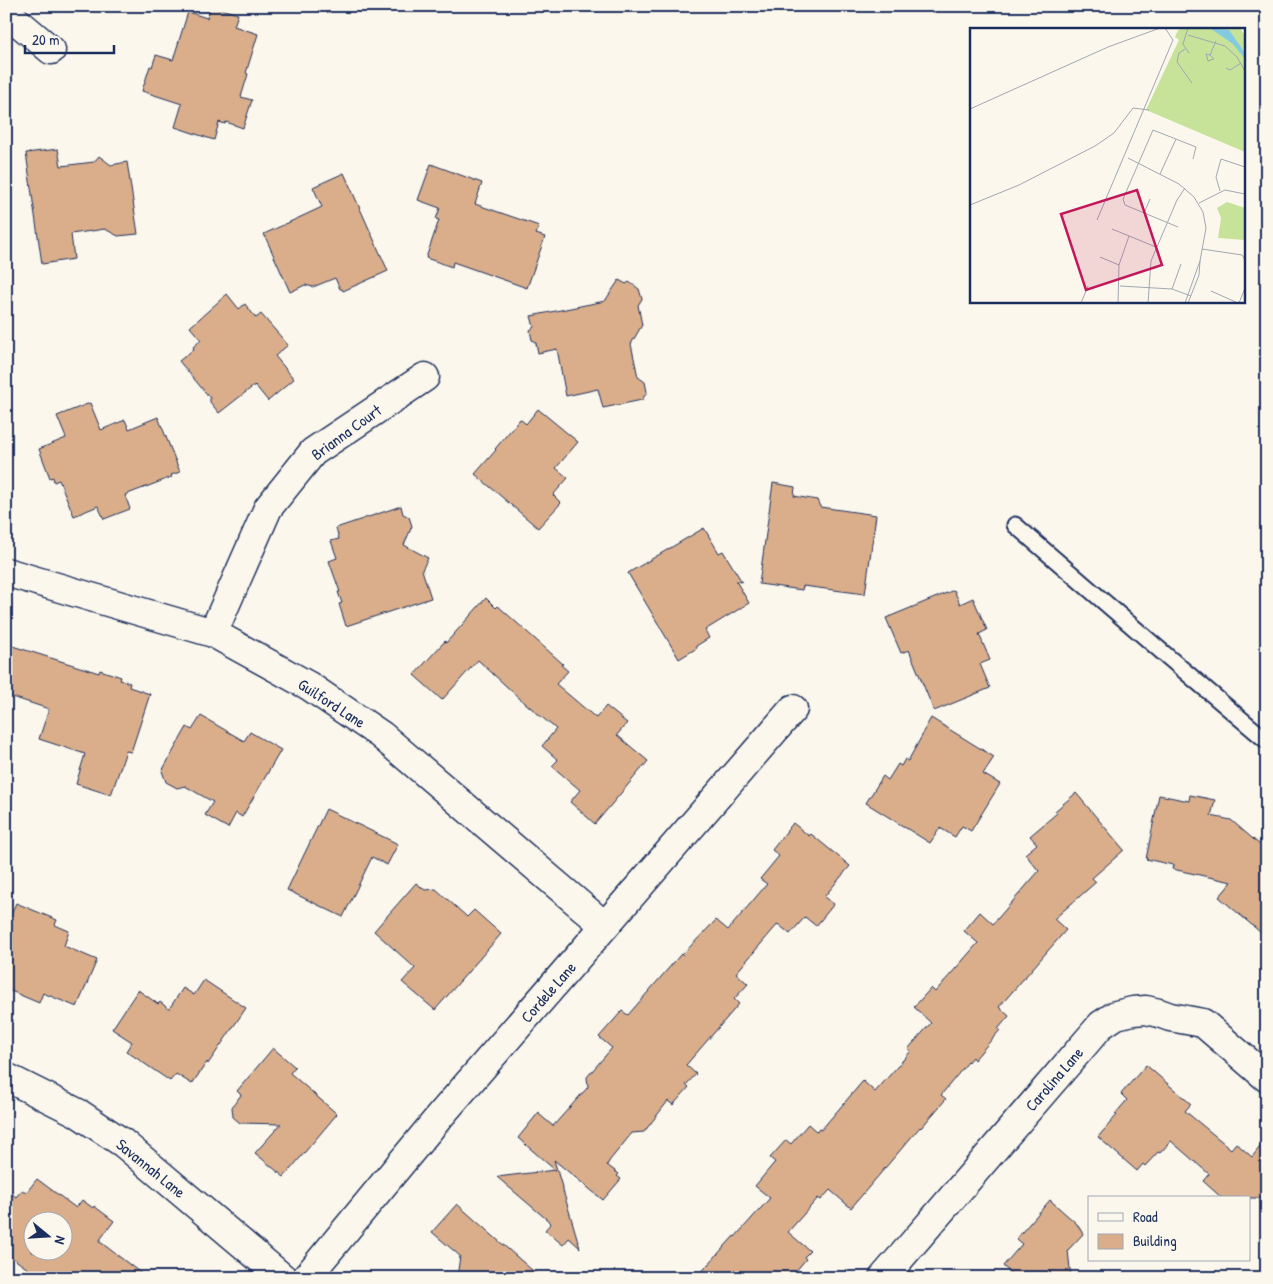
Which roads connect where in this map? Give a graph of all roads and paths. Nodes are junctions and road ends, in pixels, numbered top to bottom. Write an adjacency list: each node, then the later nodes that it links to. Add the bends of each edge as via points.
1 (6, 12): 2 (street)
2 (51, 50)
3 (425, 377): 6 (street, Brianna Court, via 313,452 268,508)
4 (1015, 524): 8 (lane)
5 (6, 572): 6 (street, Guilford Lane)
6 (213, 633): 9 (street, Guilford Lane, via 309,686 381,735)
7 (793, 709): 9 (street, Cordele Lane)
8 (1267, 741)
9 (605, 926): 14 (street, Cordele Lane, via 440,1116)
10 (6, 1078): 13 (street, Savannah Lane, via 78,1112 123,1143)
11 (1267, 1078): 12 (street, Carolina Lane, via 1203,1023 1146,1010 1116,1015 1101,1025)
12 (890, 1275)
13 (283, 1278)
14 (306, 1278)

